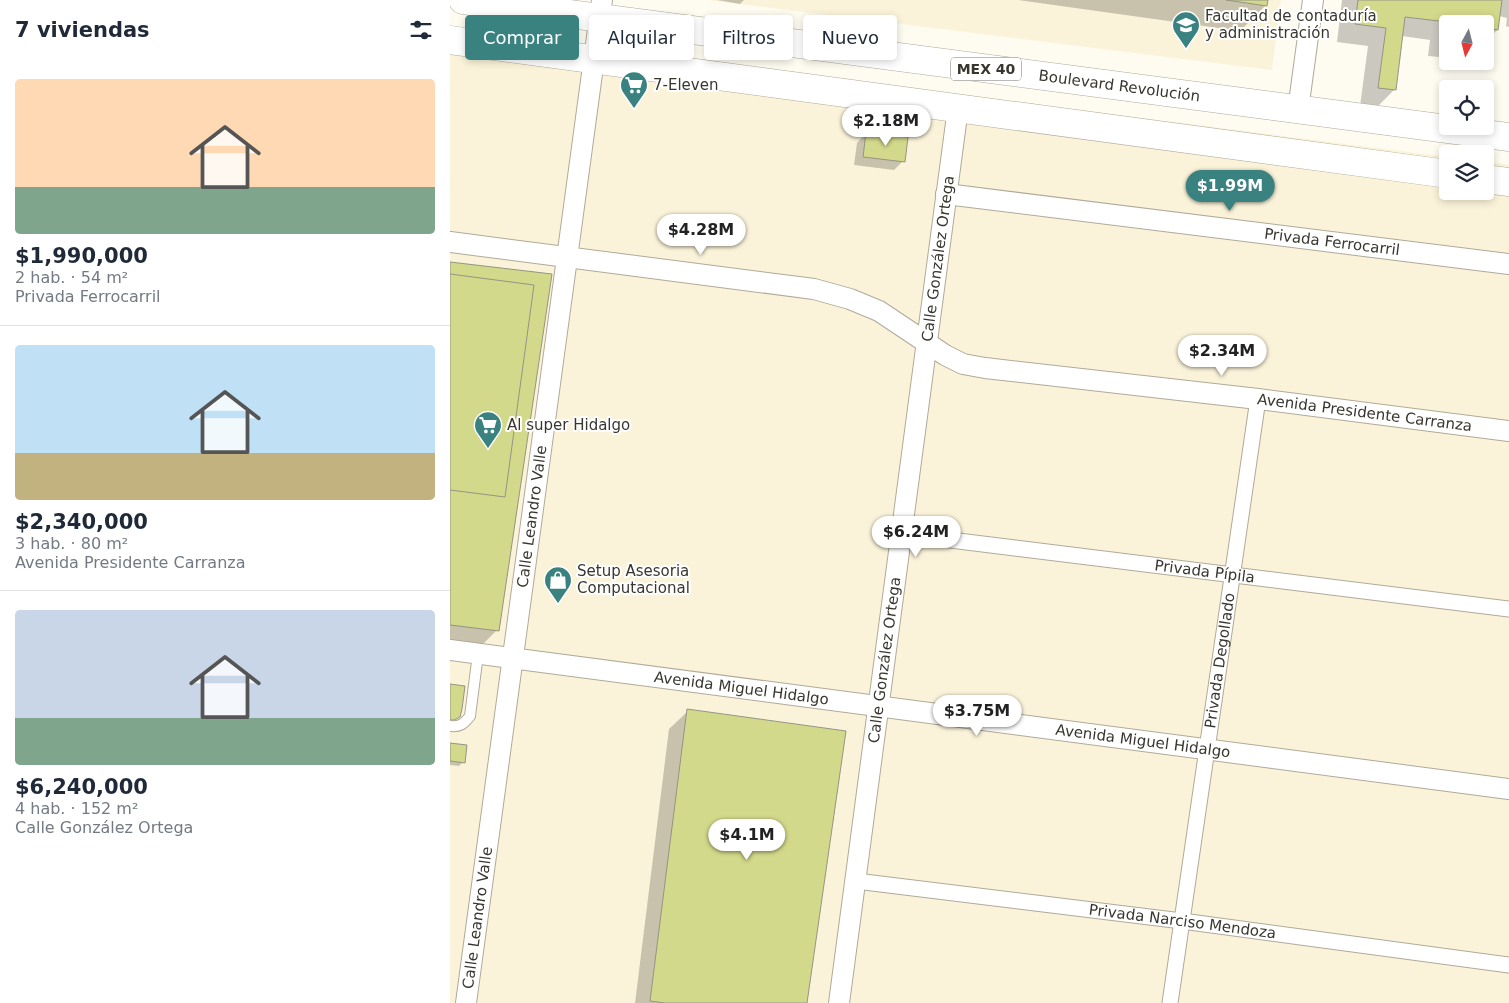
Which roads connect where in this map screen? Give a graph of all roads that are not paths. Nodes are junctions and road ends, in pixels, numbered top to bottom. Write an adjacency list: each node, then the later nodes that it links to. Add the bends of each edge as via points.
1 (464, 0): 3 (main road, Boulevard Revolución / MEX 40)
2 (1313, 0): 9 (street)
3 (600, 9): 9 (main road, Boulevard Revolución / MEX 40)
4 (450, 40): 5 (main road)
5 (589, 58)
6 (594, 60): 16 (street, Calle Leandro Valle)
7 (601, 60): 8 (main road)
8 (958, 108): 11 (main road); 14 (street, Calle González Ortega)
9 (1298, 110): 10 (main road, Boulevard Revolución / MEX 40)
10 (1509, 138)
11 (1439, 173)
12 (1494, 180): 13 (main road)
13 (1509, 182)
14 (946, 194): 17 (street, Privada Ferrocarril); 18 (street, Calle González Ortega)
15 (450, 242): 16 (street, Avenida Presidente Carranza)
16 (567, 257): 18 (street, Avenida Presidente Carranza, via 814,289 879,311); 26 (street, Calle Leandro Valle)
17 (1509, 264)
18 (927, 344): 19 (street, Avenida Presidente Carranza, via 963,364 985,368); 21 (street, Calle González Ortega)
19 (1258, 399): 20 (street, Avenida Presidente Carranza); 22 (street, Privada Degollado)
20 (1509, 431)
21 (902, 534): 22 (street, Privada Pípila); 27 (street, Calle González Ortega)
22 (1232, 575): 23 (street, Privada Pípila); 29 (street, Privada Degollado)
23 (1509, 609)
24 (450, 650): 25 (street, Avenida Miguel Hidalgo)
25 (478, 654): 26 (street, Avenida Miguel Hidalgo); 28 (lane, via 470,716 458,727)
26 (513, 658): 27 (street, Avenida Miguel Hidalgo); 34 (street, Calle Leandro Valle)
27 (879, 706): 29 (street, Avenida Miguel Hidalgo); 31 (street, Calle González Ortega)
28 (450, 726)
29 (1207, 750): 30 (street, Avenida Miguel Hidalgo); 32 (street, Privada Degollado)
30 (1509, 789)
31 (856, 881): 32 (street, Privada Narciso Mendoza); 35 (street, Calle González Ortega)
32 (1182, 921): 33 (street, Privada Narciso Mendoza); 36 (street, Privada Degollado)
33 (1509, 965)
34 (466, 1003)
35 (839, 1003)
36 (1170, 1003)

